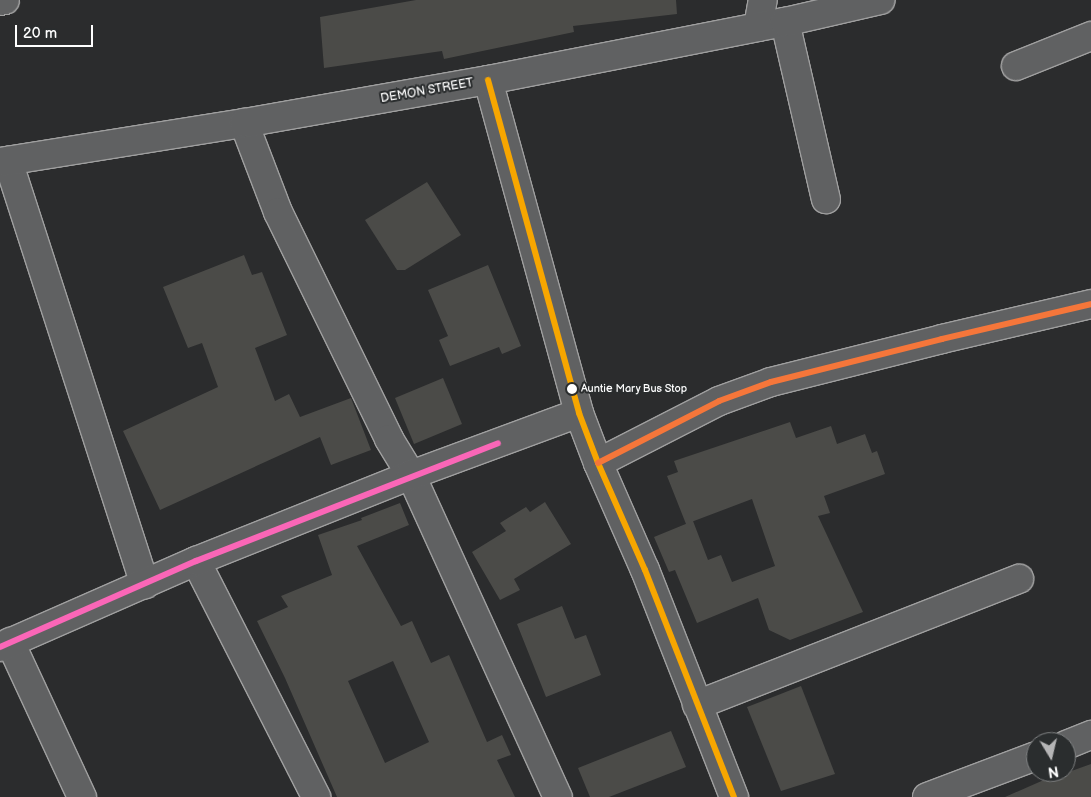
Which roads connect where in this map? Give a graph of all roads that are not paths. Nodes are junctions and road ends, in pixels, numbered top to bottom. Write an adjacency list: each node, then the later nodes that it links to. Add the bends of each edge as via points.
1 (5, 0): 4 (street)
2 (763, 0): 6 (street)
3 (880, 0): 5 (street, DEMON STREET)
4 (0, 1)
5 (785, 22): 6 (street, DEMON STREET); 12 (street)
6 (758, 27): 9 (street, DEMON STREET)
7 (1091, 36): 8 (street)
8 (1016, 66)
9 (488, 80): 10 (street, DEMON STREET); 14 (street)
10 (244, 123): 11 (street, DEMON STREET); 16 (street, via 278,212 389,440)
11 (4, 161): 19 (street)
12 (826, 199)
13 (1091, 304): 15 (street, via 771,382 719,402)
14 (579, 413): 15 (street); 16 (street)
15 (598, 463): 21 (street, via 645,570)
16 (411, 475): 17 (street); 27 (street)
17 (196, 561): 19 (street); 26 (street)
18 (1020, 579): 21 (street)
19 (145, 584): 20 (street)
20 (5, 645): 25 (street)
21 (697, 705): 28 (street)
22 (1091, 736): 23 (street)
23 (1076, 741)
24 (1026, 760): 29 (street)
25 (82, 797)
26 (316, 797)
27 (558, 797)
28 (734, 797)
29 (927, 797)

